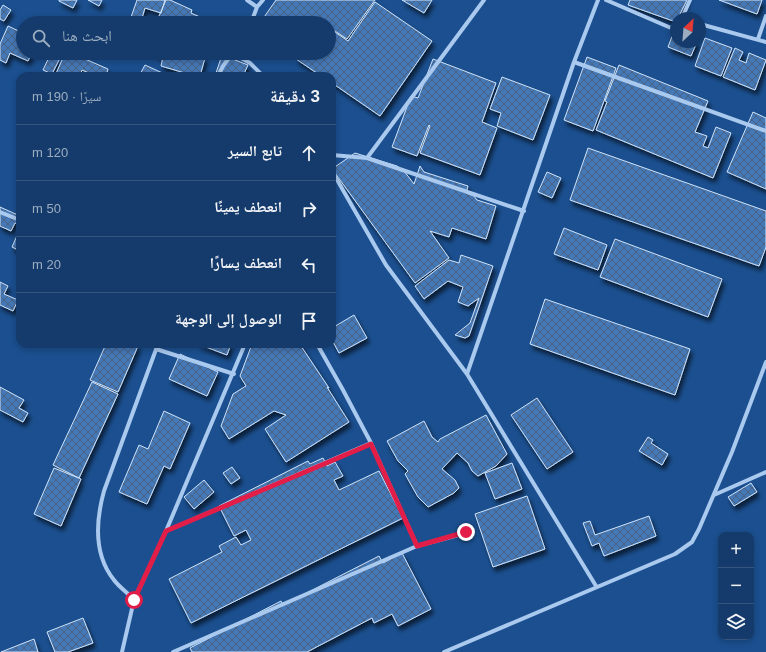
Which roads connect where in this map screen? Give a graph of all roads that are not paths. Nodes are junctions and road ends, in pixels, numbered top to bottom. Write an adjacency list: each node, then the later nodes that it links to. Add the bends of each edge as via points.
1 (247, 0): 7 (street)
2 (263, 0): 7 (street)
3 (484, 0): 22 (street)
4 (598, 0): 17 (street)
5 (606, 0): 12 (street)
6 (690, 0): 8 (street)
7 (257, 7): 9 (street)
8 (685, 12)
9 (253, 16)
10 (766, 16): 13 (street)
11 (706, 26): 13 (street)
12 (670, 27)
13 (758, 39): 14 (street)
14 (766, 42)
15 (227, 60): 18 (street)
16 (245, 60): 19 (street)
17 (574, 62): 20 (street); 24 (street)
18 (220, 72)
19 (259, 72)
20 (766, 131)
21 (336, 156): 22 (street)
22 (367, 158): 24 (street)
23 (336, 178): 32 (street, via 386,265)
24 (524, 211): 32 (street)
25 (0, 212): 26 (street)
26 (16, 218)
27 (244, 348): 31 (street)
28 (319, 348): 33 (street)
29 (156, 349): 31 (street); 40 (street, via 104,490 97,522 104,562 114,580)
30 (766, 362): 35 (street)
31 (234, 374): 36 (street)
32 (467, 374): 39 (street)
33 (371, 444): 36 (street); 38 (street)
34 (766, 472): 35 (street)
35 (714, 495): 39 (street, via 692,542 675,554)
36 (166, 531): 40 (street)
37 (466, 532): 38 (street)
38 (417, 546): 42 (street)
39 (596, 586): 43 (street)
40 (134, 600): 41 (street)
41 (122, 652)
42 (173, 652)
43 (444, 652)

